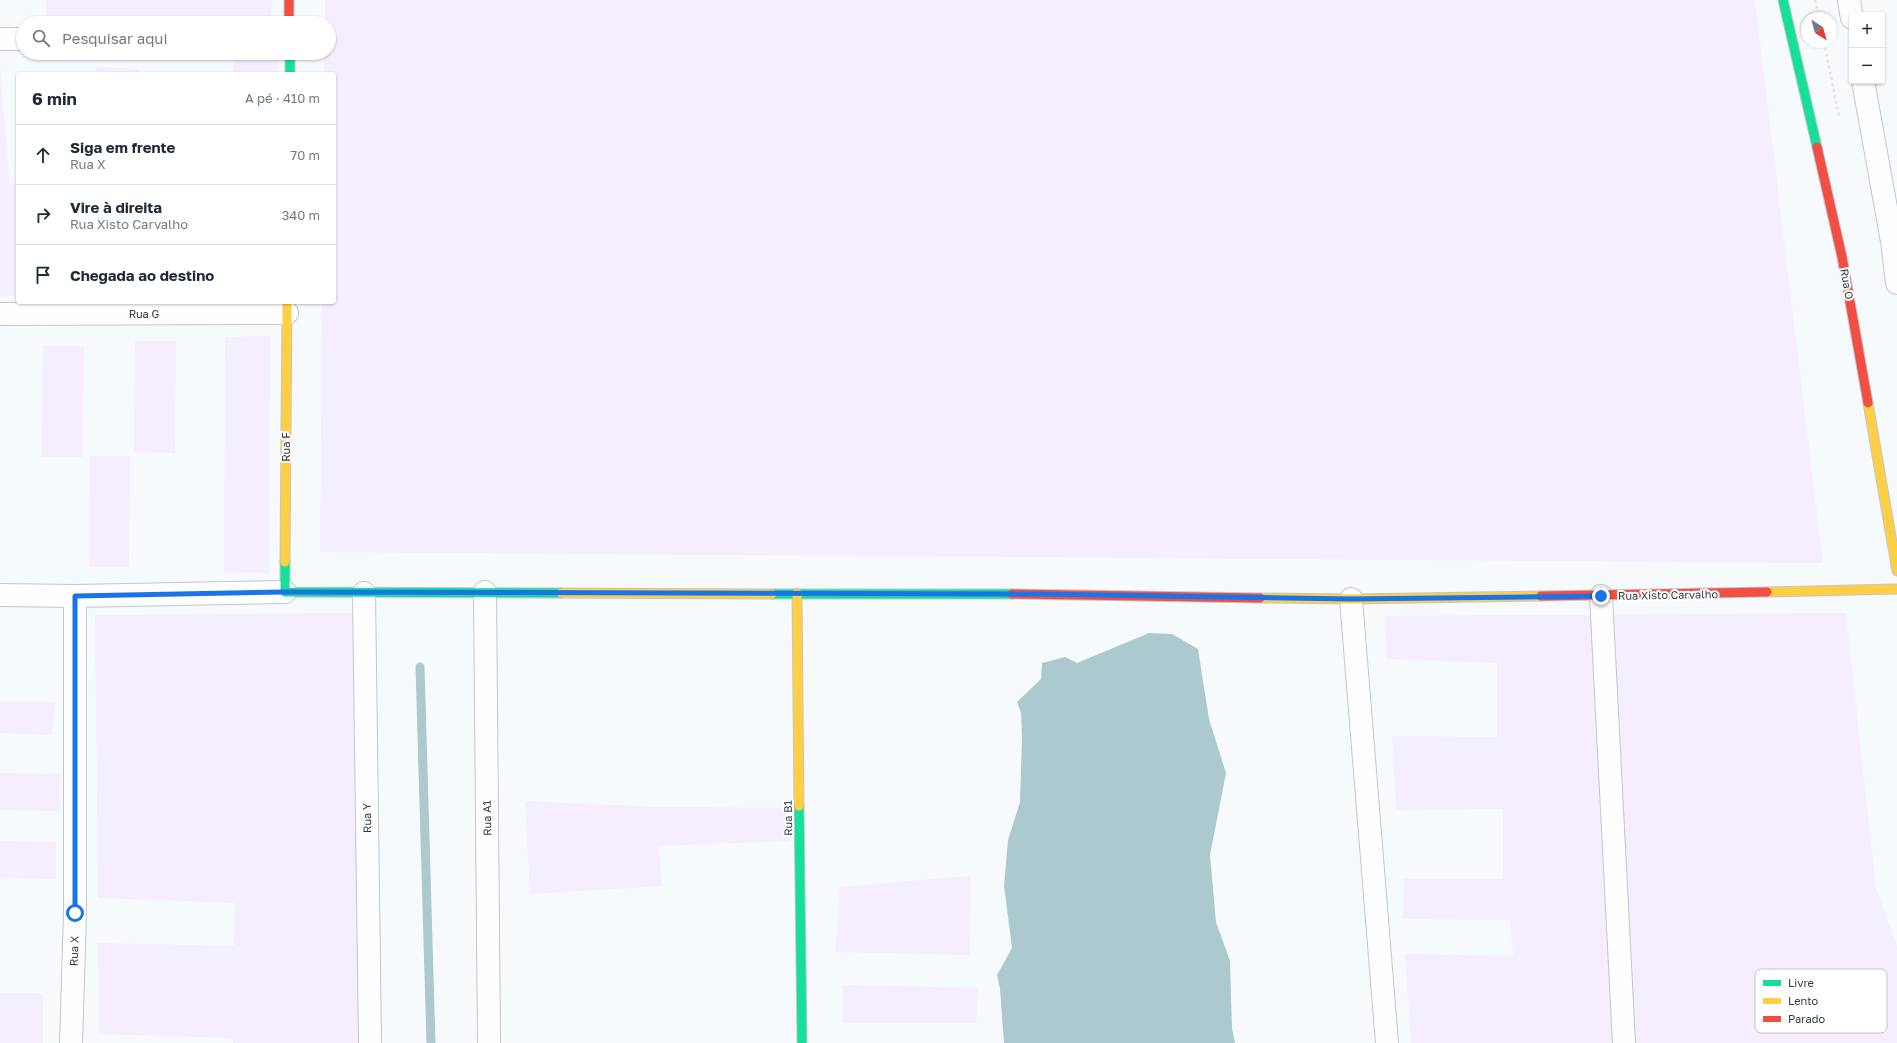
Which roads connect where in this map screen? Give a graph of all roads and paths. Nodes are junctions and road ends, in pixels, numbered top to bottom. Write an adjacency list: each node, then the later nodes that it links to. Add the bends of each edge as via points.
1 (289, 0): 7 (street)
2 (1783, 0): 16 (street, Rua O, via 1842,257)
3 (1815, 0): 5 (path)
4 (1849, 0): 6 (street)
5 (1818, 12)
6 (1851, 12)
7 (289, 16)
8 (0, 39): 9 (street)
9 (16, 39)
10 (290, 60): 11 (street)
11 (290, 72)
12 (1864, 84): 13 (street, via 1892,241)
13 (1897, 283)
14 (287, 307): 15 (street, Rua G); 18 (street, Rua F)
15 (0, 314)
16 (1897, 572)
17 (1897, 589): 24 (street, Rua Xisto Carvalho)
18 (285, 592): 20 (street, Rua Xisto Carvalho); 23 (street, Rua Xisto Carvalho)
19 (485, 592): 20 (street, Rua Xisto Carvalho); 21 (street, Rua Xisto Carvalho); 28 (street, Rua A1)
20 (364, 593): 27 (street, Rua Y)
21 (797, 593): 25 (street, Rua Xisto Carvalho); 29 (street, Rua B1)
22 (0, 595): 23 (street, Rua Xisto Carvalho)
23 (75, 596): 26 (street, Rua X, via 75,913)
24 (1601, 596): 25 (street, Rua Xisto Carvalho); 31 (street)
25 (1351, 599): 30 (street)
26 (71, 1043)
27 (370, 1043)
28 (489, 1043)
29 (802, 1043)
30 (1387, 1043)
31 (1624, 1043)

